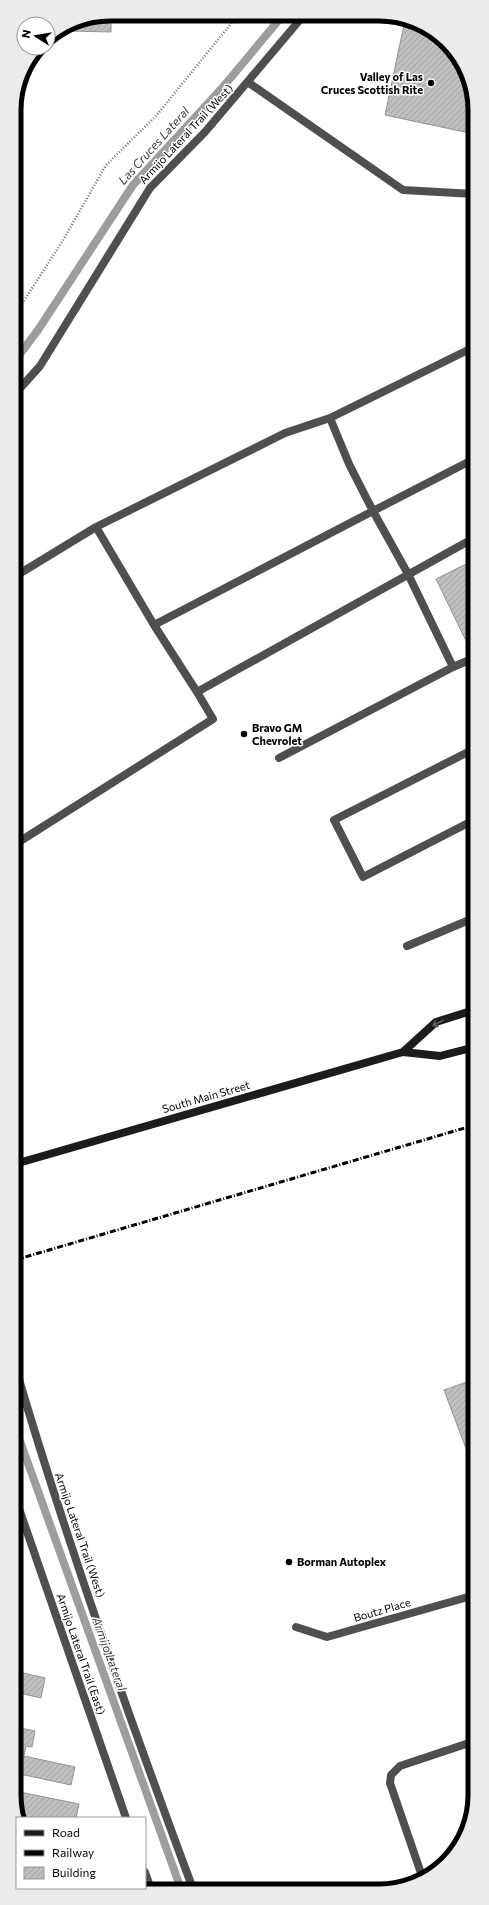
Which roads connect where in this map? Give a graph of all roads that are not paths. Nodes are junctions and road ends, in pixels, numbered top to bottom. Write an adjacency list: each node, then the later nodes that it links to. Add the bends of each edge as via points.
1 (299, 21): 2 (street, Armijo Lateral Trail (West))
2 (249, 83): 3 (street, via 403,190); 5 (street, Armijo Lateral Trail (West), via 150,188 40,366)
3 (468, 194)
4 (468, 351): 6 (street)
5 (21, 386)
6 (330, 418): 8 (street, via 349,464); 9 (street, via 285,433)
7 (468, 462): 8 (street)
8 (373, 511): 12 (street); 13 (street)
9 (96, 527): 11 (street); 13 (street)
10 (468, 541): 12 (street)
11 (21, 573)
12 (408, 574): 15 (street); 16 (street)
13 (154, 625): 16 (street)
14 (468, 660): 15 (street)
15 (452, 667): 18 (street)
16 (197, 692): 20 (street, via 213,719)
17 (468, 752): 19 (street, via 334,820 363,877)
18 (279, 758)
19 (468, 823)
20 (21, 841)
21 (468, 921): 22 (street)
22 (407, 946)
23 (468, 1012): 25 (main road, South Main Street, one-way to 25, via 436,1022)
24 (468, 1049): 25 (main road, South Main Street, via 440,1056)
25 (403, 1052): 26 (main road, South Main Street)
26 (21, 1162)
27 (21, 1387): 34 (street, Armijo Lateral Trail (West), via 38,1447 134,1728)
28 (21, 1514): 32 (street, Armijo Lateral Trail (East))
29 (468, 1597): 30 (street, Boutz Place, via 327,1638)
30 (296, 1627)
31 (468, 1743): 33 (street, via 400,1766 390,1775 390,1783)
32 (126, 1817)
33 (421, 1873)
34 (191, 1884)

